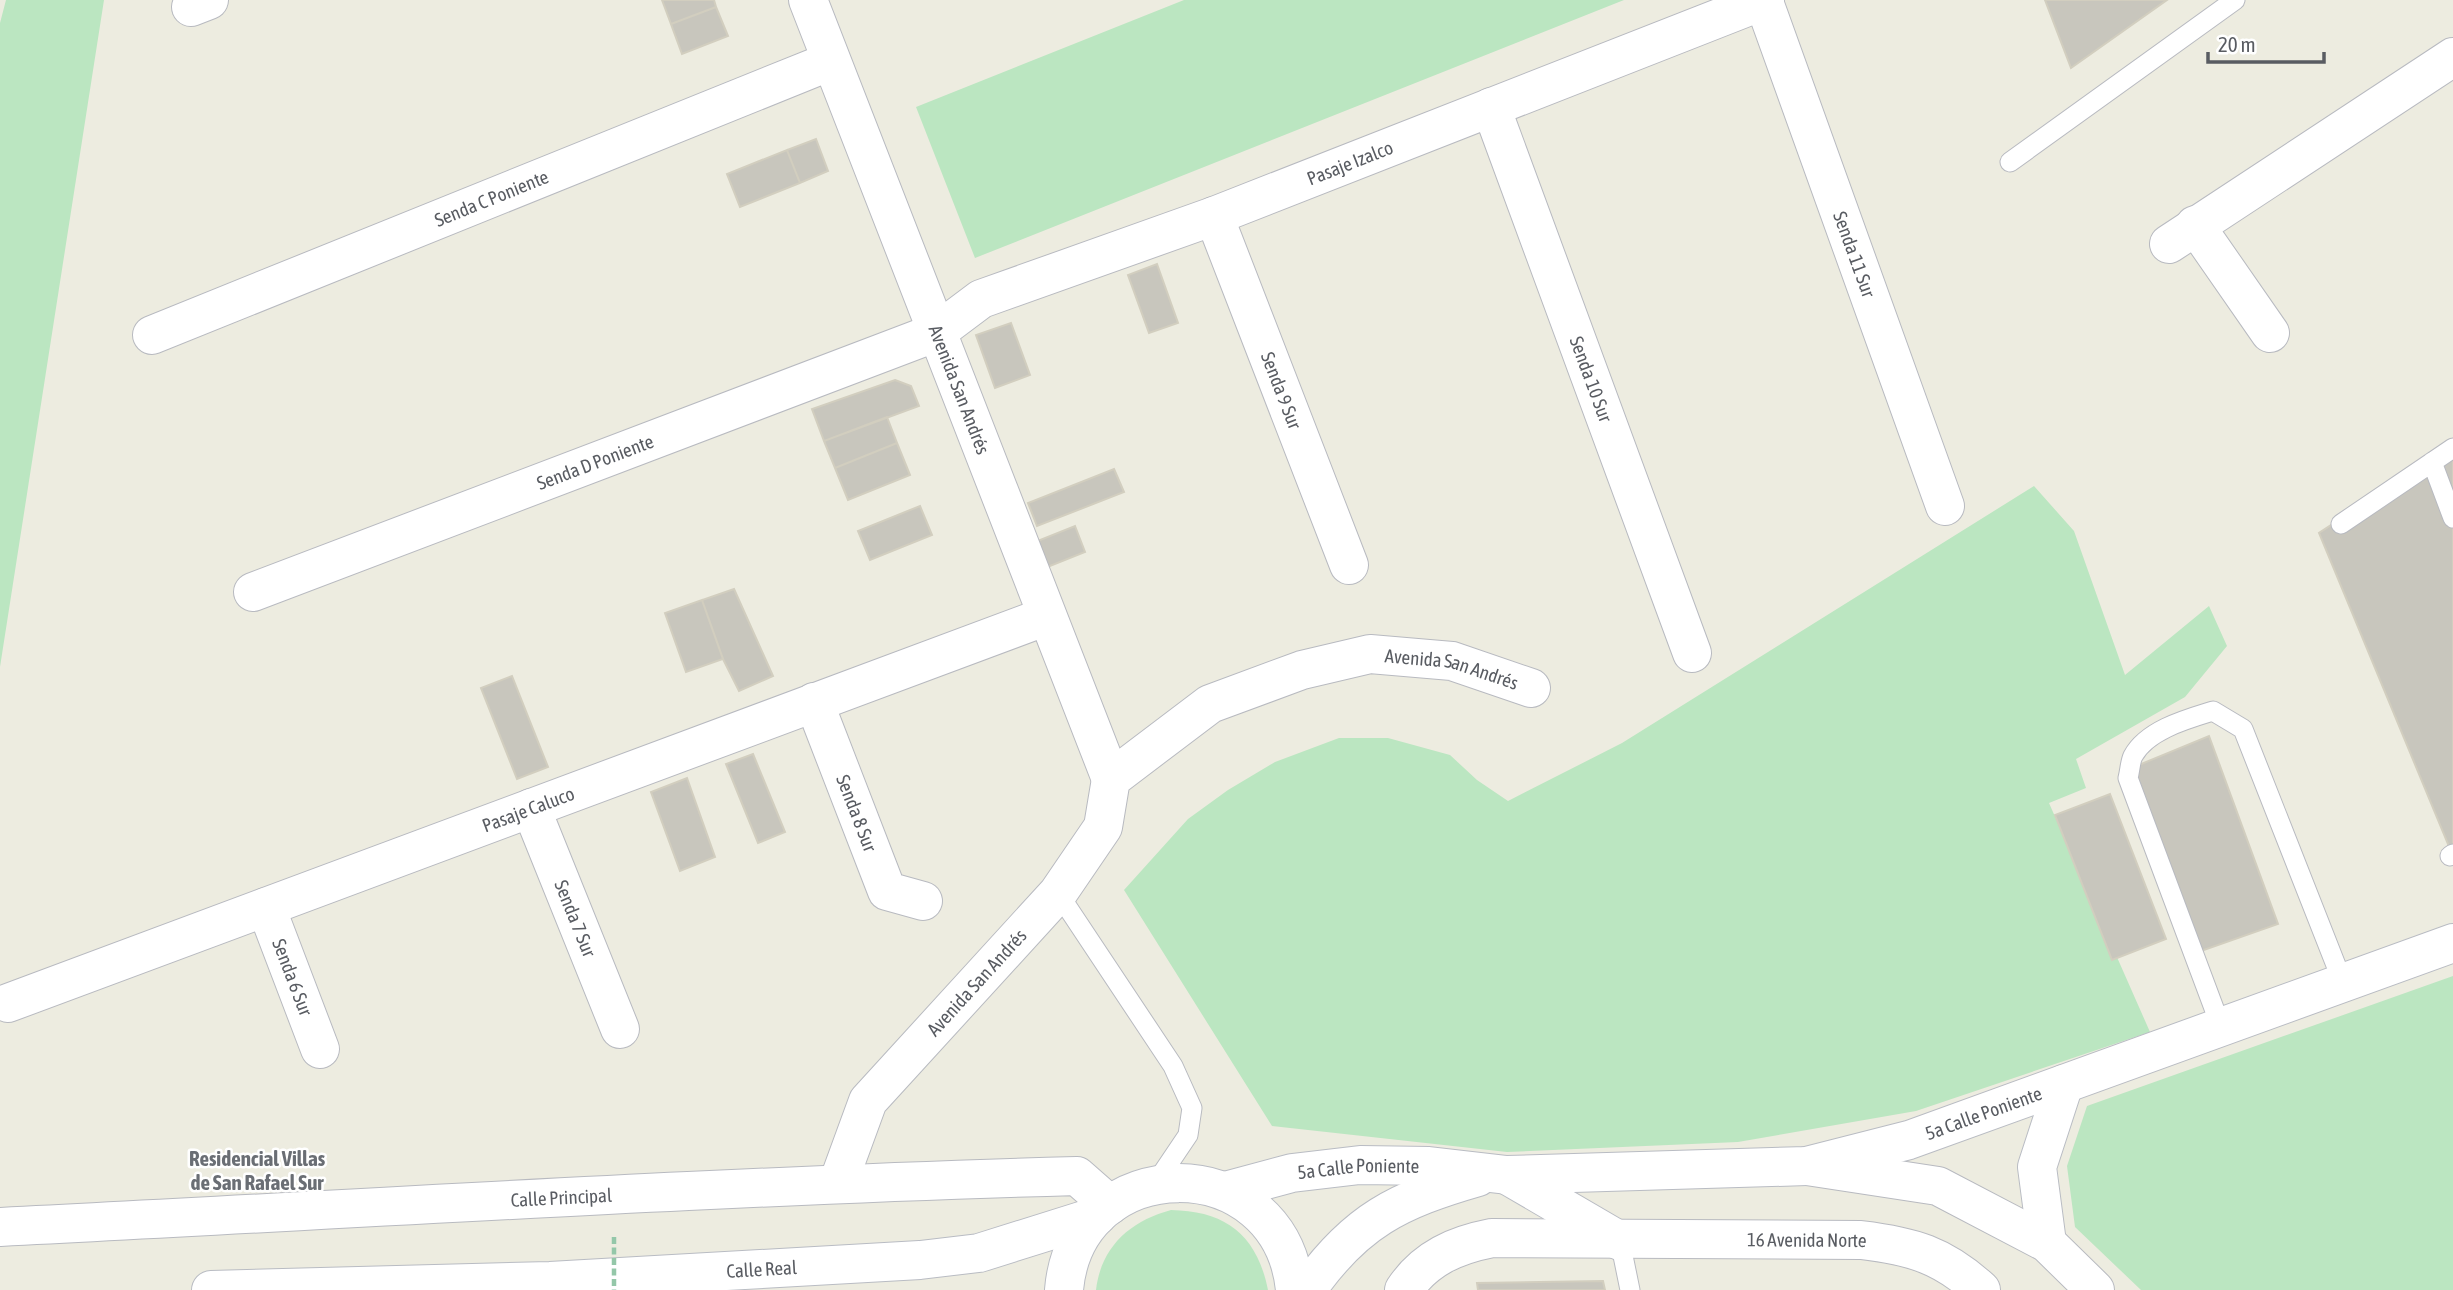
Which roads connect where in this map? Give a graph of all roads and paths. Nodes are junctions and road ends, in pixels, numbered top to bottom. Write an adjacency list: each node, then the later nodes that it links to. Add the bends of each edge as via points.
1 (808, 0): 5 (street, Avenida San Andrés)
2 (2235, 0): 7 (lane)
3 (1765, 1): 6 (street, Pasaje Izalco); 14 (street, Senda 11 Sur)
4 (2453, 57): 10 (street, via 2182,234)
5 (831, 61): 9 (street, Avenida San Andrés); 11 (street, Senda C Poniente)
6 (1491, 107): 8 (street, Pasaje Izalco); 20 (street, Senda 10 Sur)
7 (2010, 162)
8 (1214, 216): 9 (street, Pasaje Izalco, via 981,299); 17 (street, Senda 9 Sur)
9 (937, 332): 18 (street, Senda D Poniente); 19 (street, Avenida San Andrés)
10 (2270, 333)
11 (152, 335)
12 (2453, 449): 13 (lane)
13 (2432, 462): 15 (lane); 16 (lane)
14 (1945, 506)
15 (2453, 518)
16 (2341, 524)
17 (1349, 565)
18 (253, 592)
19 (1047, 616): 22 (street, Pasaje Caluco); 23 (street, Avenida San Andrés)
20 (1692, 653)
21 (1531, 688): 23 (street, Avenida San Andrés, via 1452,660 1370,654 1303,670 1210,704)
22 (814, 702): 24 (street, Pasaje Caluco); 26 (street, Senda 8 Sur, via 887,891)
23 (1111, 779): 25 (street, Avenida San Andrés, via 1103,827)
24 (531, 808): 27 (street, Pasaje Caluco); 32 (street, Senda 7 Sur)
25 (1058, 893): 37 (street, Avenida San Andrés, via 867,1101); 38 (lane, via 1173,1066 1192,1108 1188,1135)
26 (923, 901)
27 (266, 907): 30 (street, Pasaje Caluco); 33 (street, Senda 6 Sur)
28 (2453, 943): 29 (street, 5a Calle Poniente)
29 (2343, 983): 31 (street, 5a Calle Poniente); 31 (lane, via 2243,729 2213,711 2187,719 2148,738 2133,757 2128,778)
30 (8, 1003)
31 (2221, 1027): 34 (street, 5a Calle Poniente)
32 (620, 1029)
33 (320, 1049)
34 (2064, 1084): 35 (street, 5a Calle Poniente, via 1909,1140); 44 (street, via 2037,1167)
35 (1807, 1166): 36 (street, 5a Calle Poniente); 44 (street, via 1938,1186)
36 (1501, 1174): 39 (street, 5a Calle Poniente, via 1360,1165 1292,1173); 43 (street); 49 (street, 5a Calle Poniente, via 1436,1189 1379,1215 1331,1255)
37 (838, 1183): 40 (street, Calle Principal, via 1077,1176); 41 (street, Calle Principal)
38 (1155, 1184): 39 (street, via 1190,1182); 40 (street, Calle Real)
39 (1225, 1191): 48 (street, via 1255,1209 1278,1236)
40 (1103, 1211): 45 (street, Calle Real, via 979,1252 920,1260 550,1281); 47 (street, via 1072,1253)
41 (0, 1227)
42 (614, 1237): 46 (path, bridge)
43 (1620, 1241): 50 (street, 16 Avenida Norte, via 1473,1241 1436,1257); 51 (lane); 52 (street, 16 Avenida Norte, via 1890,1243 1940,1257)
44 (2047, 1243): 53 (street)
45 (211, 1290)
46 (614, 1290)
47 (1063, 1290)
48 (1295, 1290)
49 (1307, 1290)
50 (1404, 1290)
51 (1630, 1290)
52 (1981, 1290)
53 (2095, 1290)

